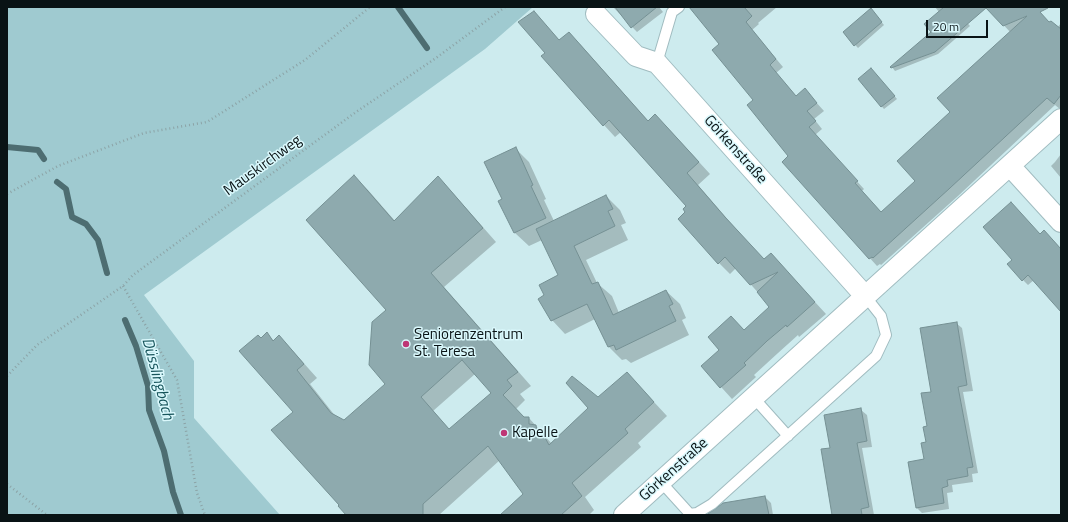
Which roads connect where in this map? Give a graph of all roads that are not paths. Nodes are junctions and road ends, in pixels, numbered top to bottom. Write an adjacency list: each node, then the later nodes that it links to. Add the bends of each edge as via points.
1 (679, 7): 3 (lane, via 672,12)
2 (596, 14): 3 (street, Görkenstraße, via 636,56)
3 (657, 63): 7 (street, Görkenstraße)
4 (1061, 119): 5 (street, Görkenstraße)
5 (1010, 166): 6 (street); 7 (street, Görkenstraße)
6 (1061, 222)
7 (866, 297): 8 (street, Görkenstraße); 9 (lane, via 881,316 886,335 876,356)
8 (754, 398): 9 (lane); 10 (street, Görkenstraße)
9 (788, 436): 10 (lane, via 712,504 697,513 690,514)
10 (661, 482): 11 (street, Görkenstraße)
11 (624, 515)

